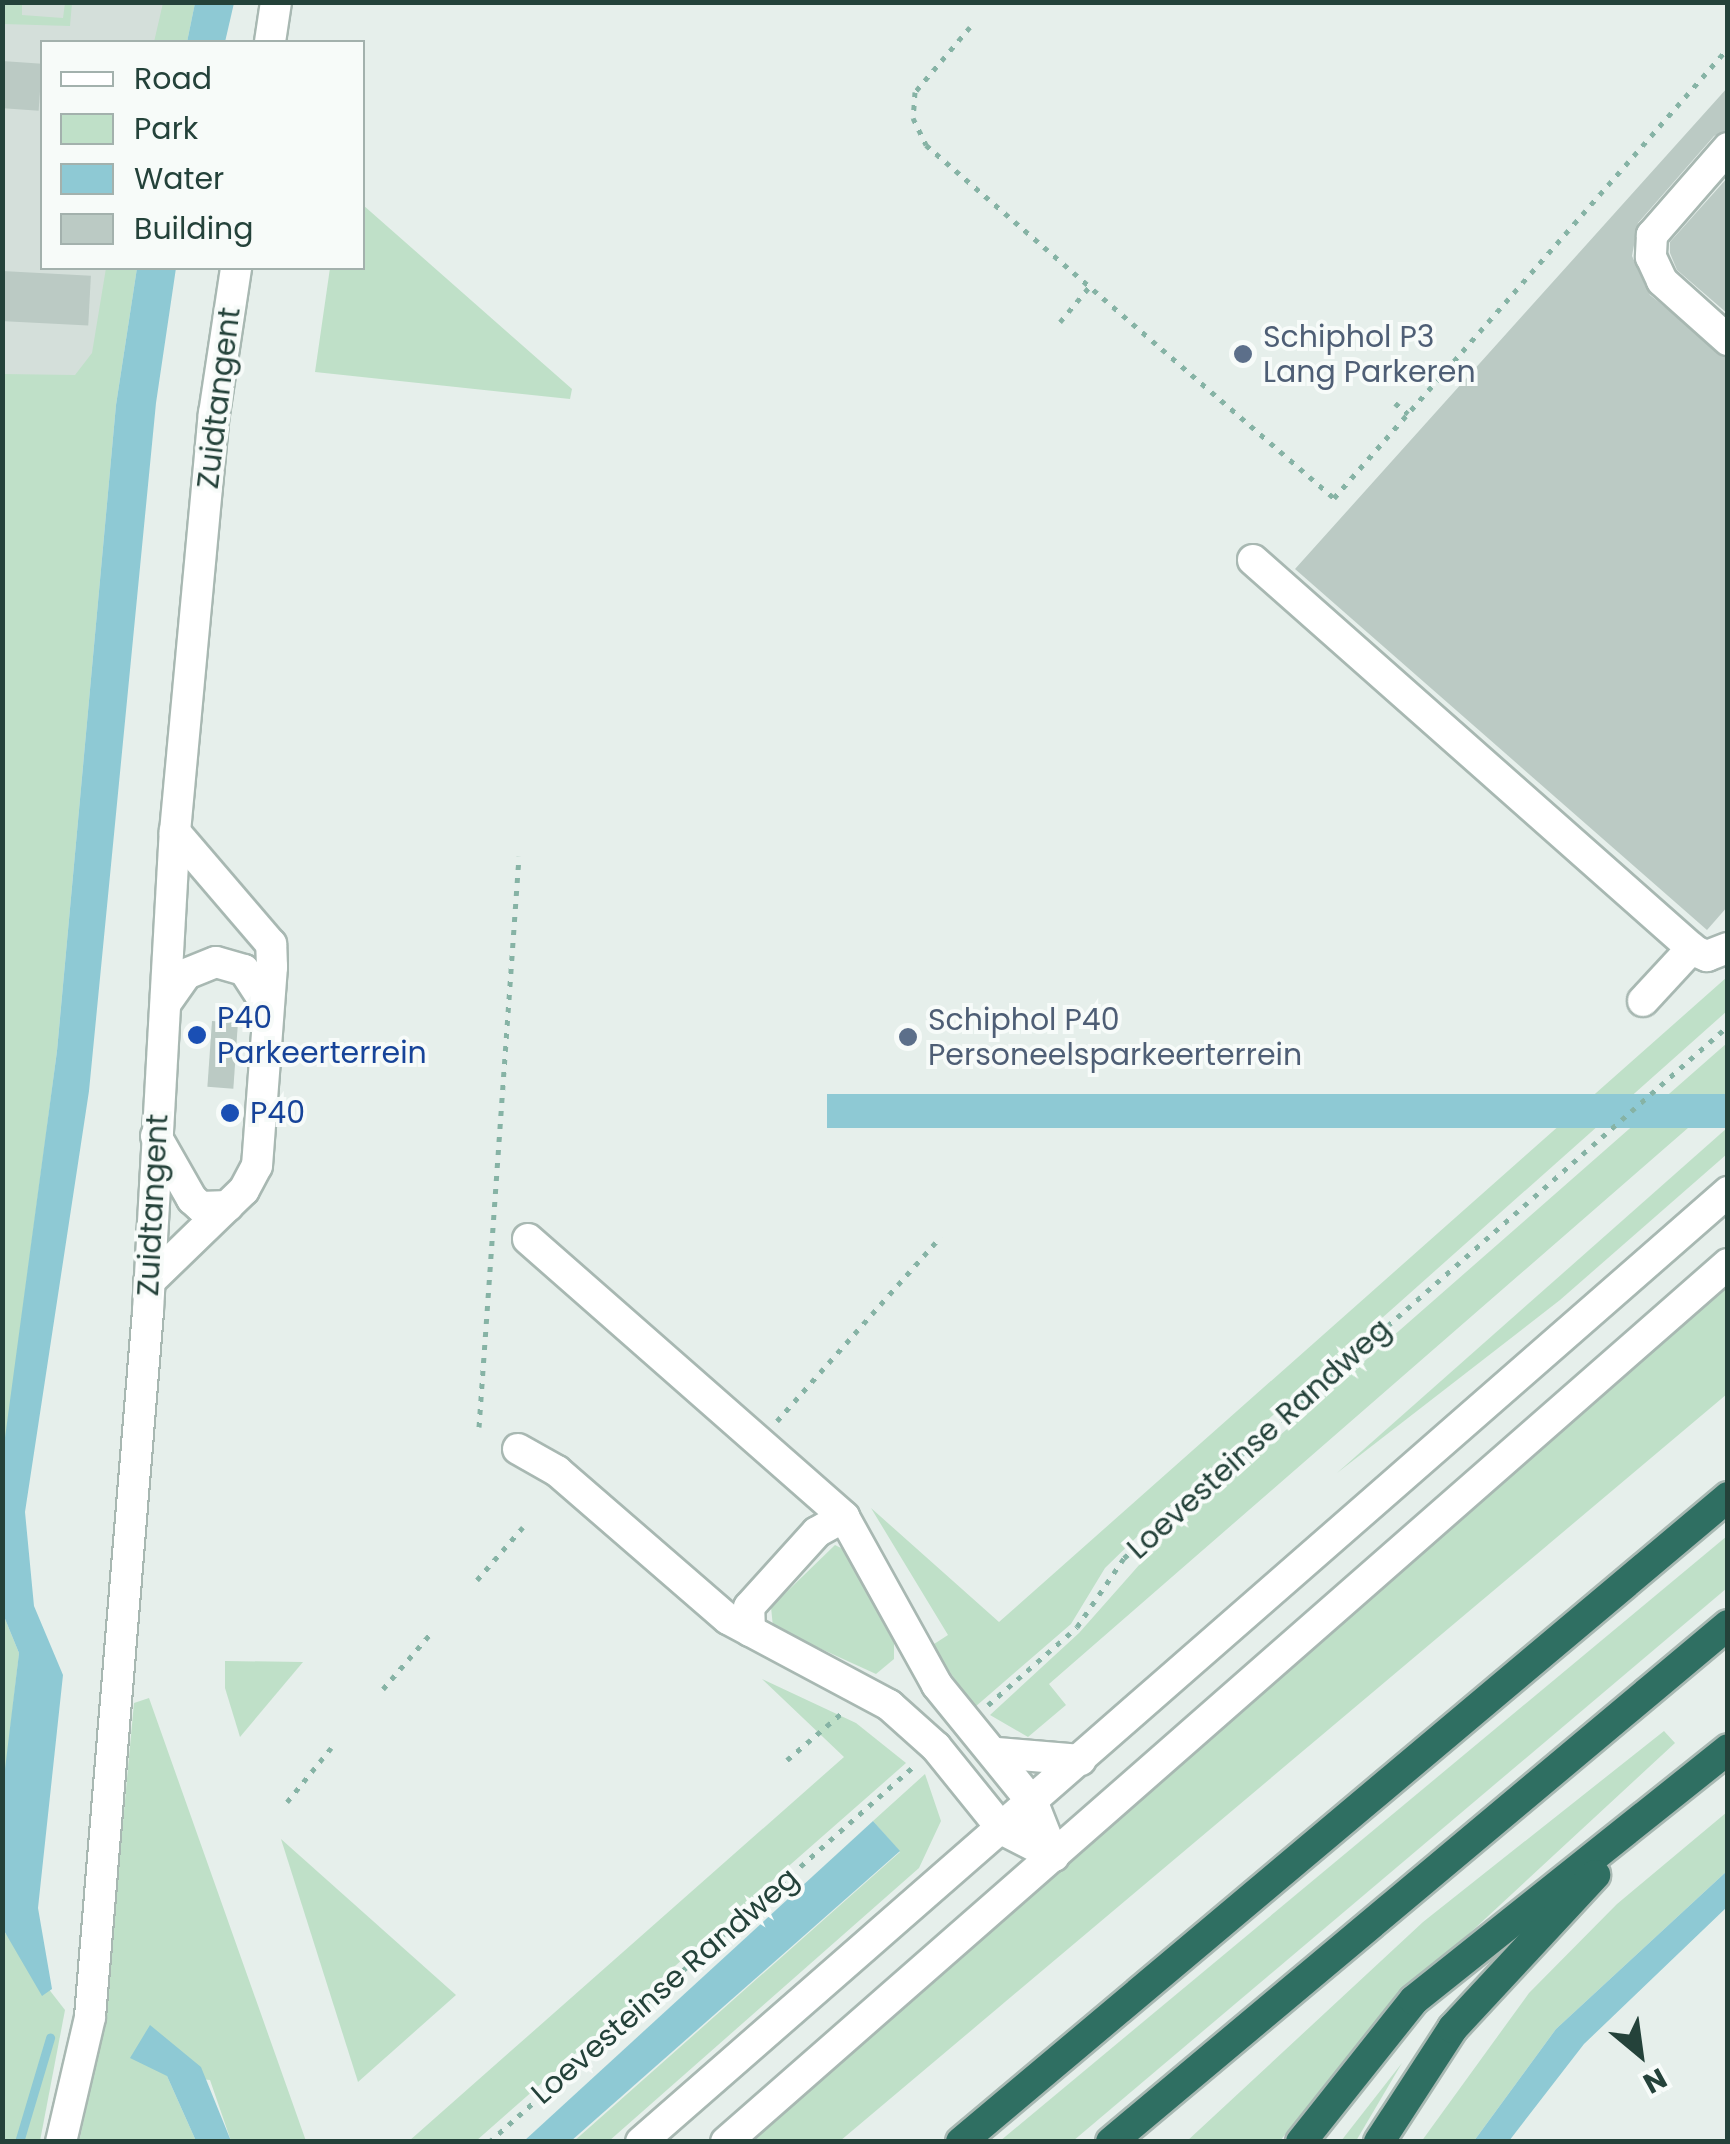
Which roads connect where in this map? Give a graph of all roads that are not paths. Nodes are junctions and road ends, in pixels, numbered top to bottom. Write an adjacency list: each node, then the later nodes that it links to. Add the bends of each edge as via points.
1 (276, 2): 2 (street)
2 (270, 40)
3 (1728, 148): 5 (street, via 1652,235 1651,257 1662,282)
4 (236, 270): 7 (street, Zuidtangent, via 214,414)
5 (1728, 340)
6 (1254, 560): 8 (street)
7 (175, 832): 11 (street, Zuidtangent); 12 (street, via 271,944)
8 (1692, 948): 9 (street, via 1707,956); 10 (street)
9 (1728, 948)
10 (1643, 1001)
11 (166, 1002): 12 (street, via 186,974 228,963 258,984); 13 (street, Zuidtangent)
12 (268, 1007): 15 (street, via 257,1166)
13 (156, 1136): 15 (street, via 192,1199 201,1207); 18 (street, Zuidtangent)
14 (1728, 1192): 26 (street)
15 (228, 1206): 18 (street)
16 (528, 1239): 21 (street)
17 (1728, 1264): 30 (street)
18 (148, 1282): 31 (street, Zuidtangent, via 90,2017)
19 (518, 1449): 23 (street, via 557,1472)
20 (1728, 1497): 34 (highway)
21 (844, 1517): 23 (street, via 817,1532 749,1607); 25 (street, via 937,1686)
22 (1728, 1625): 35 (highway)
23 (750, 1631): 29 (street, via 888,1705 926,1755)
24 (1728, 1748): 27 (highway)
25 (996, 1753): 26 (street); 28 (street)
26 (1080, 1760): 28 (street)
27 (1666, 1800): 36 (highway, via 1414,2000); 37 (highway, via 1453,2028)
28 (1033, 1803): 29 (street); 30 (street)
29 (1003, 1830): 30 (street); 32 (street)
30 (1054, 1856): 33 (street)
31 (61, 2142)
32 (641, 2142)
33 (726, 2142)
34 (961, 2142)
35 (1111, 2142)
36 (1300, 2142)
37 (1379, 2142)

